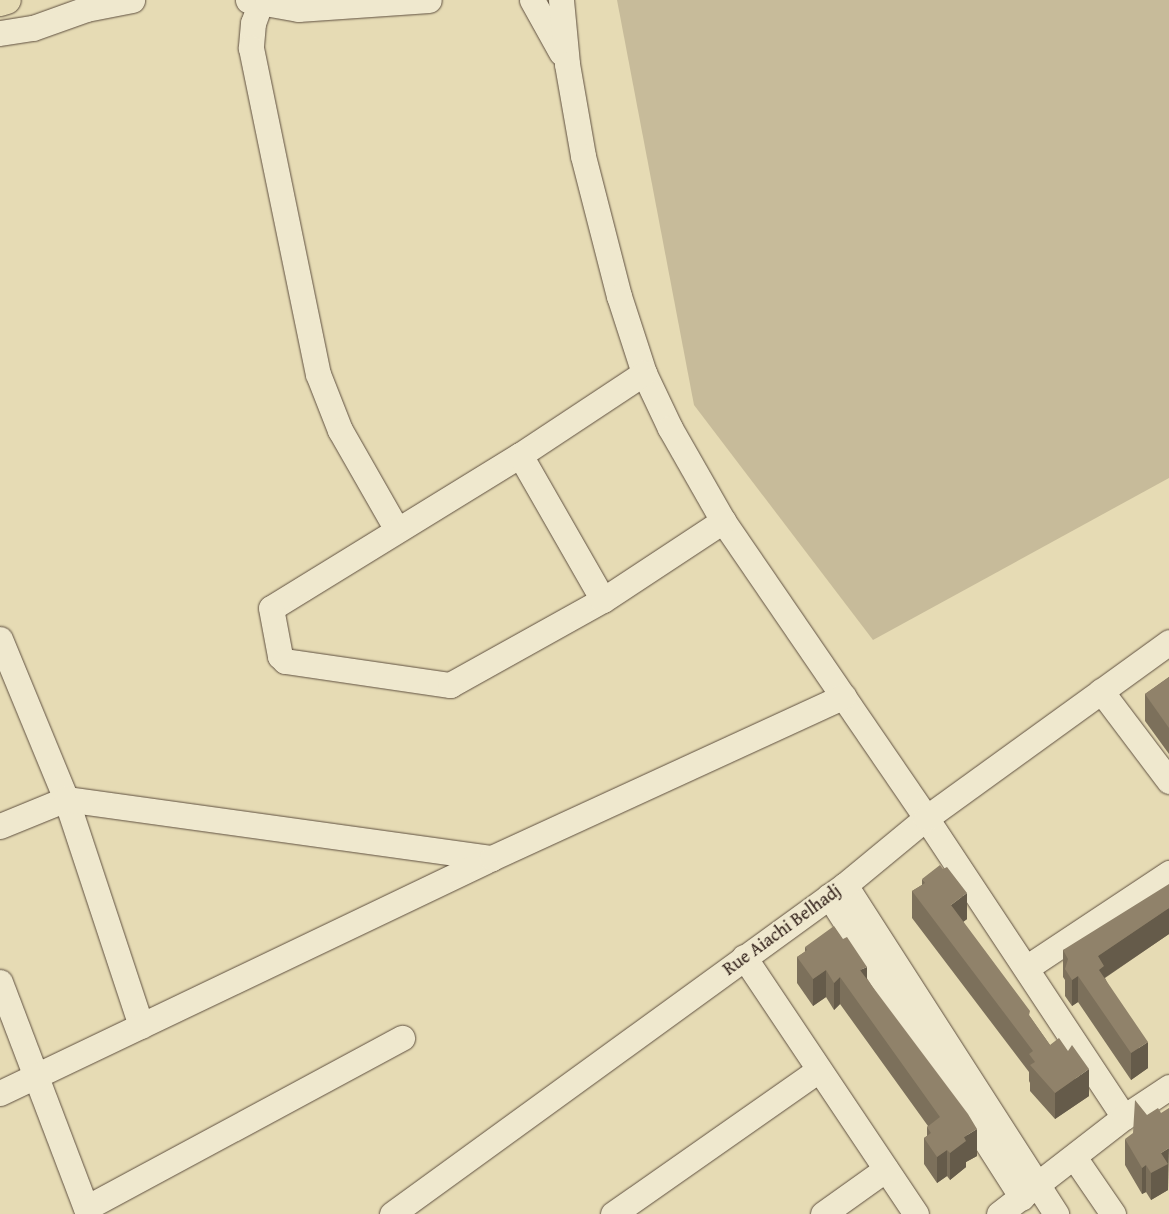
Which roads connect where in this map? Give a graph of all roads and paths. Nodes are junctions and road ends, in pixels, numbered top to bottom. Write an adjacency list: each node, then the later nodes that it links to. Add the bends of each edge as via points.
1 (7, 0): 6 (main road)
2 (132, 0): 8 (street, via 86,9 33,28)
3 (429, 0): 7 (street, via 298,9)
4 (532, 0): 9 (street)
5 (561, 0): 9 (street)
6 (0, 2)
7 (254, 2): 13 (street, via 251,48 318,374 340,430)
8 (0, 33)
9 (567, 64): 10 (street, via 583,156)
10 (644, 373): 11 (street); 12 (street, via 670,428)
11 (520, 455): 13 (street); 14 (street)
12 (724, 521): 14 (street); 18 (street)
13 (397, 530): 14 (street, via 270,608 280,656 285,661 450,684)
14 (603, 600)
15 (0, 638): 20 (street)
16 (1169, 642): 17 (street, Rue Aiachi Belhadj)
17 (1101, 691): 19 (street); 21 (street, Rue Aiachi Belhadj)
18 (844, 696): 21 (street); 23 (street)
19 (1169, 781)
20 (66, 799): 22 (street); 23 (street); 29 (street)
21 (926, 818): 25 (street, Rue Aiachi Belhadj); 27 (street)
22 (0, 826)
23 (492, 858): 29 (street)
24 (1169, 873): 27 (street)
25 (837, 891): 26 (street, Rue Aiachi Belhadj); 38 (street)
26 (744, 957): 31 (street); 40 (street, Rue Aiachi Belhadj)
27 (1026, 968): 35 (street)
28 (0, 982): 32 (street)
29 (141, 1026): 32 (street)
30 (402, 1038): 39 (street)
31 (819, 1070): 37 (street); 41 (street)
32 (36, 1077): 34 (street); 39 (street)
33 (1169, 1087): 35 (street)
34 (0, 1093)
35 (1124, 1117): 36 (street)
36 (1074, 1156): 38 (street); 46 (street)
37 (886, 1170): 42 (street); 43 (street)
38 (1030, 1191): 44 (street); 45 (street)
39 (87, 1211)
40 (392, 1214)
41 (613, 1214)
42 (823, 1214)
43 (916, 1214)
44 (999, 1214)
45 (1056, 1214)
46 (1113, 1214)

